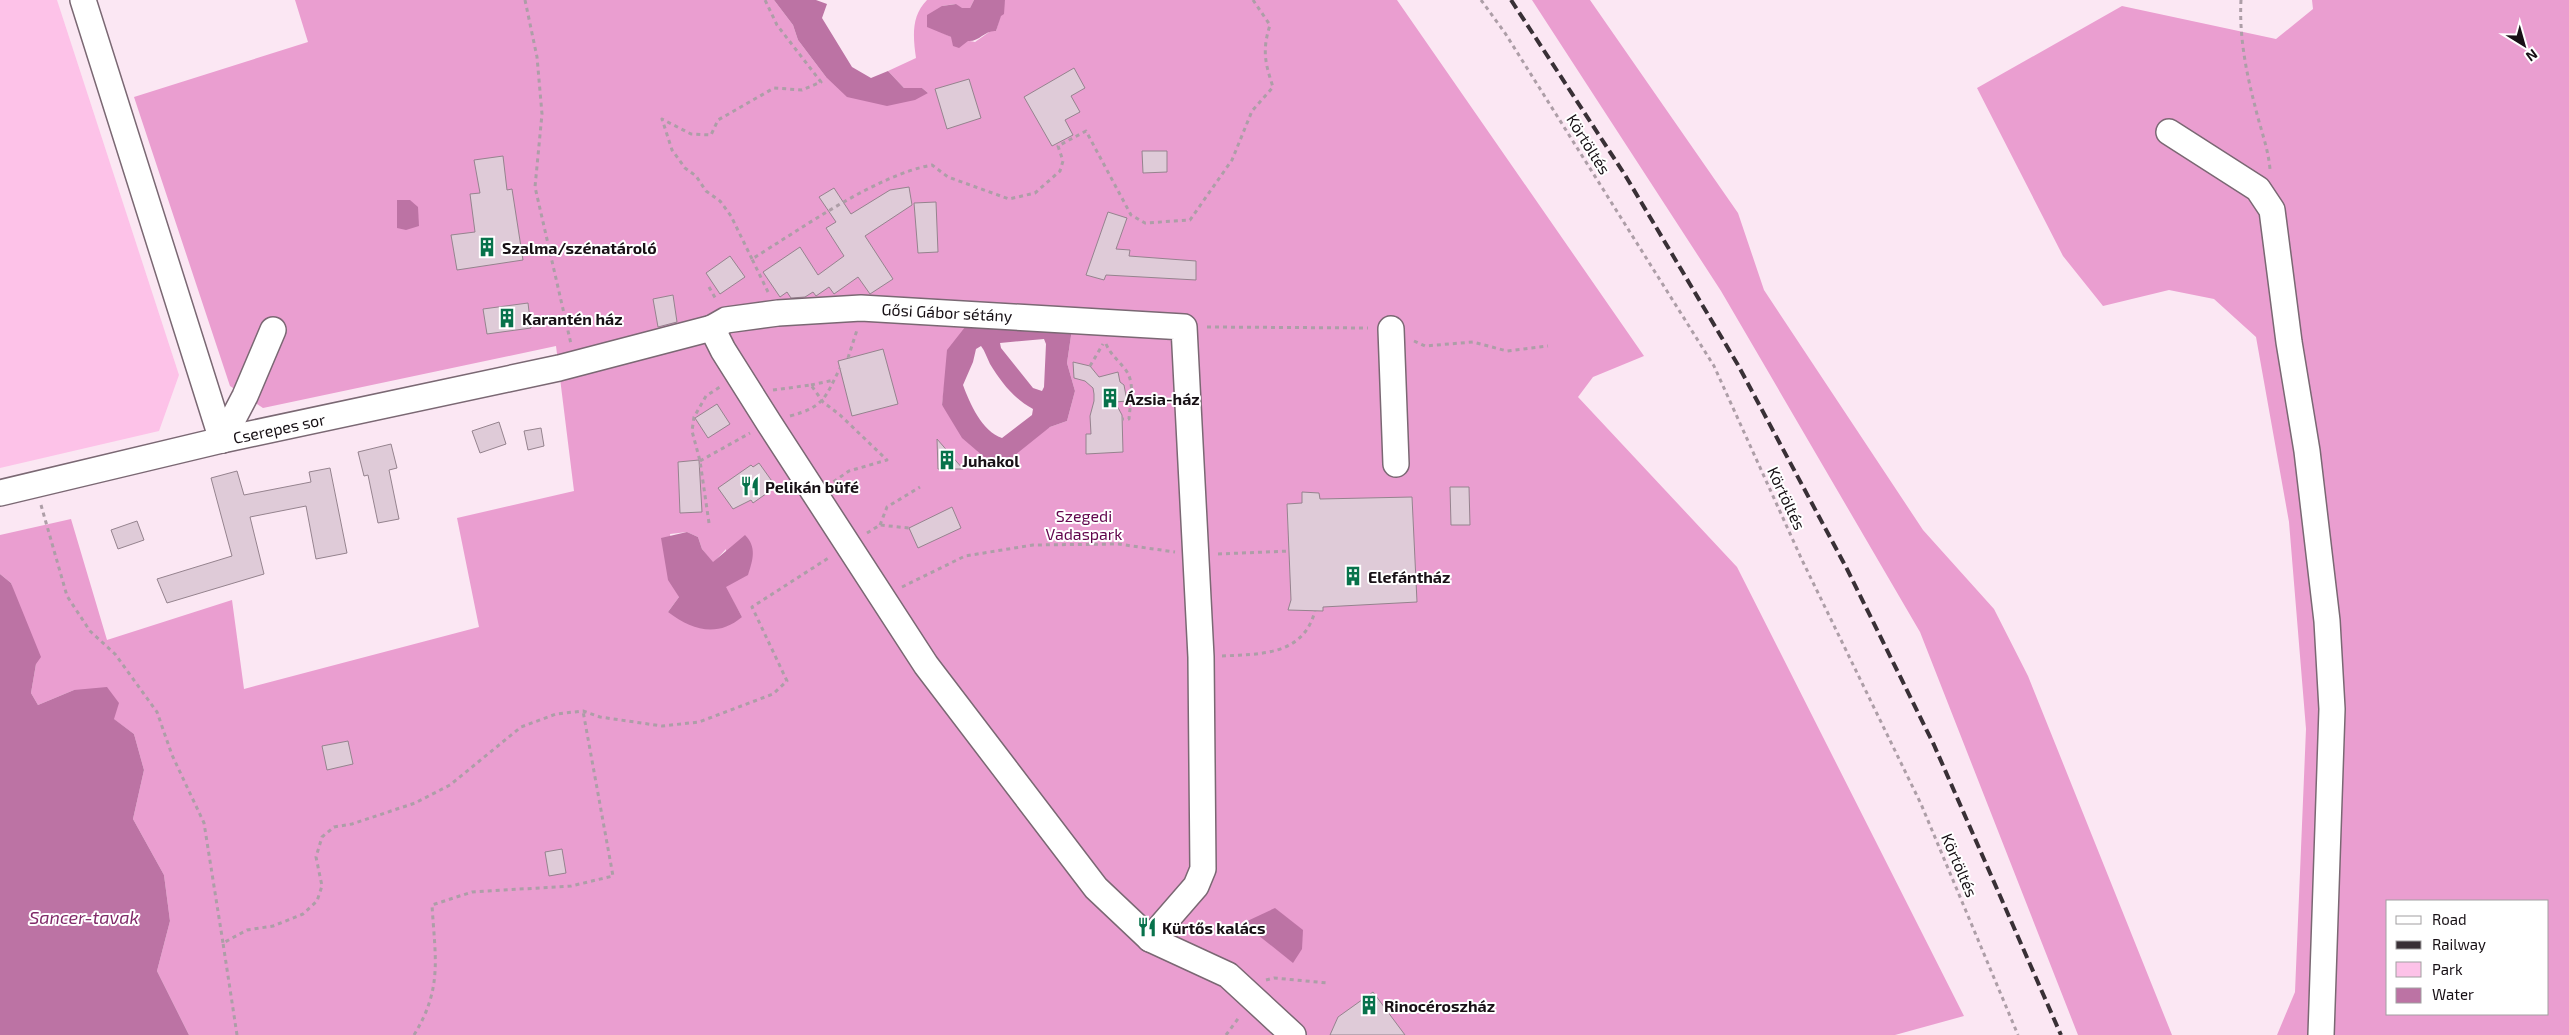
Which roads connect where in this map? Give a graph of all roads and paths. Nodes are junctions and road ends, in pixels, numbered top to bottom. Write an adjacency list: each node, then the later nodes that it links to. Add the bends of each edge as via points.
1 (83, 0): 23 (street)
2 (525, 0): 14 (path, via 537,57 542,114 534,188)
3 (766, 0): 9 (path, via 778,25 821,82 802,90 774,88 718,120 711,135 691,134 662,119 672,150 684,168 720,201)
4 (1253, 0): 9 (path, via 1270,25 1264,60 1272,87 1252,111 1232,160 1190,220 1145,223 1131,215 1086,131 1058,146 1063,161 1060,171 1035,193 1009,199 948,177 932,165 918,167 862,192)
5 (1481, 0): 47 (path, Körtöltés, via 1714,366 1802,560 1921,804)
6 (2241, 0): 8 (path, via 2239,24 2254,104 2269,153)
7 (2169, 132): 48 (street, via 2258,189 2272,210 2307,451 2328,630 2332,709)
8 (2270, 172)
9 (752, 259): 10 (path)
10 (778, 312): 11 (street, Gősi Gábor sétány, via 726,320); 35 (street, Gősi Gábor sétány, via 861,308 1184,327)
11 (712, 328): 14 (street, Cserepes sor); 18 (street)
12 (1391, 329): 25 (street)
13 (273, 330): 23 (street)
14 (567, 366): 23 (street, Cserepes sor)
15 (1090, 366): 21 (path, via 1105,341 1112,355 1126,369 1132,382 1129,419)
16 (840, 368): 17 (path)
17 (834, 380): 19 (path); 20 (path)
18 (744, 383): 19 (path); 22 (street); 24 (path, via 706,396 694,417 692,431)
19 (810, 385): 20 (path)
20 (823, 402): 22 (path, via 805,412); 28 (path, via 840,414 887,460 849,472)
21 (1122, 419)
22 (769, 423): 24 (path); 28 (street)
23 (222, 440): 27 (street, Cserepes sor)
24 (700, 461): 29 (path)
25 (1396, 464)
26 (920, 487): 31 (path, via 887,508)
27 (0, 493)
28 (814, 494): 33 (street)
29 (709, 523)
30 (46, 524): 41 (path, via 67,596 90,631 115,654 157,712 172,755 204,823)
31 (880, 525): 32 (path); 33 (path)
32 (909, 528)
33 (847, 546): 36 (street); 39 (path, via 752,607 787,681 773,694 699,722 662,726 600,718)
34 (1289, 551): 35 (path)
35 (1194, 555): 36 (path, via 1118,544 1033,545 965,556); 38 (street)
36 (881, 597): 40 (street, via 926,665 1096,888)
37 (1315, 611): 38 (path, via 1306,632 1289,647 1269,654)
38 (1201, 657): 40 (street, via 1204,869 1196,886)
39 (583, 711): 41 (path, via 556,714 521,727 450,785 415,803 334,827 322,837 316,857 322,886 317,901 303,914 273,926 247,930); 45 (path, via 613,876 571,886 472,892 432,906 436,972 434,995)
40 (1150, 939): 43 (street, via 1228,975)
41 (223, 943): 44 (path)
42 (1327, 983): 43 (path, via 1274,978)
43 (1241, 986): 46 (street)
44 (236, 1035)
45 (414, 1035)
46 (1293, 1035)
47 (2018, 1035)
48 (2321, 1035)

